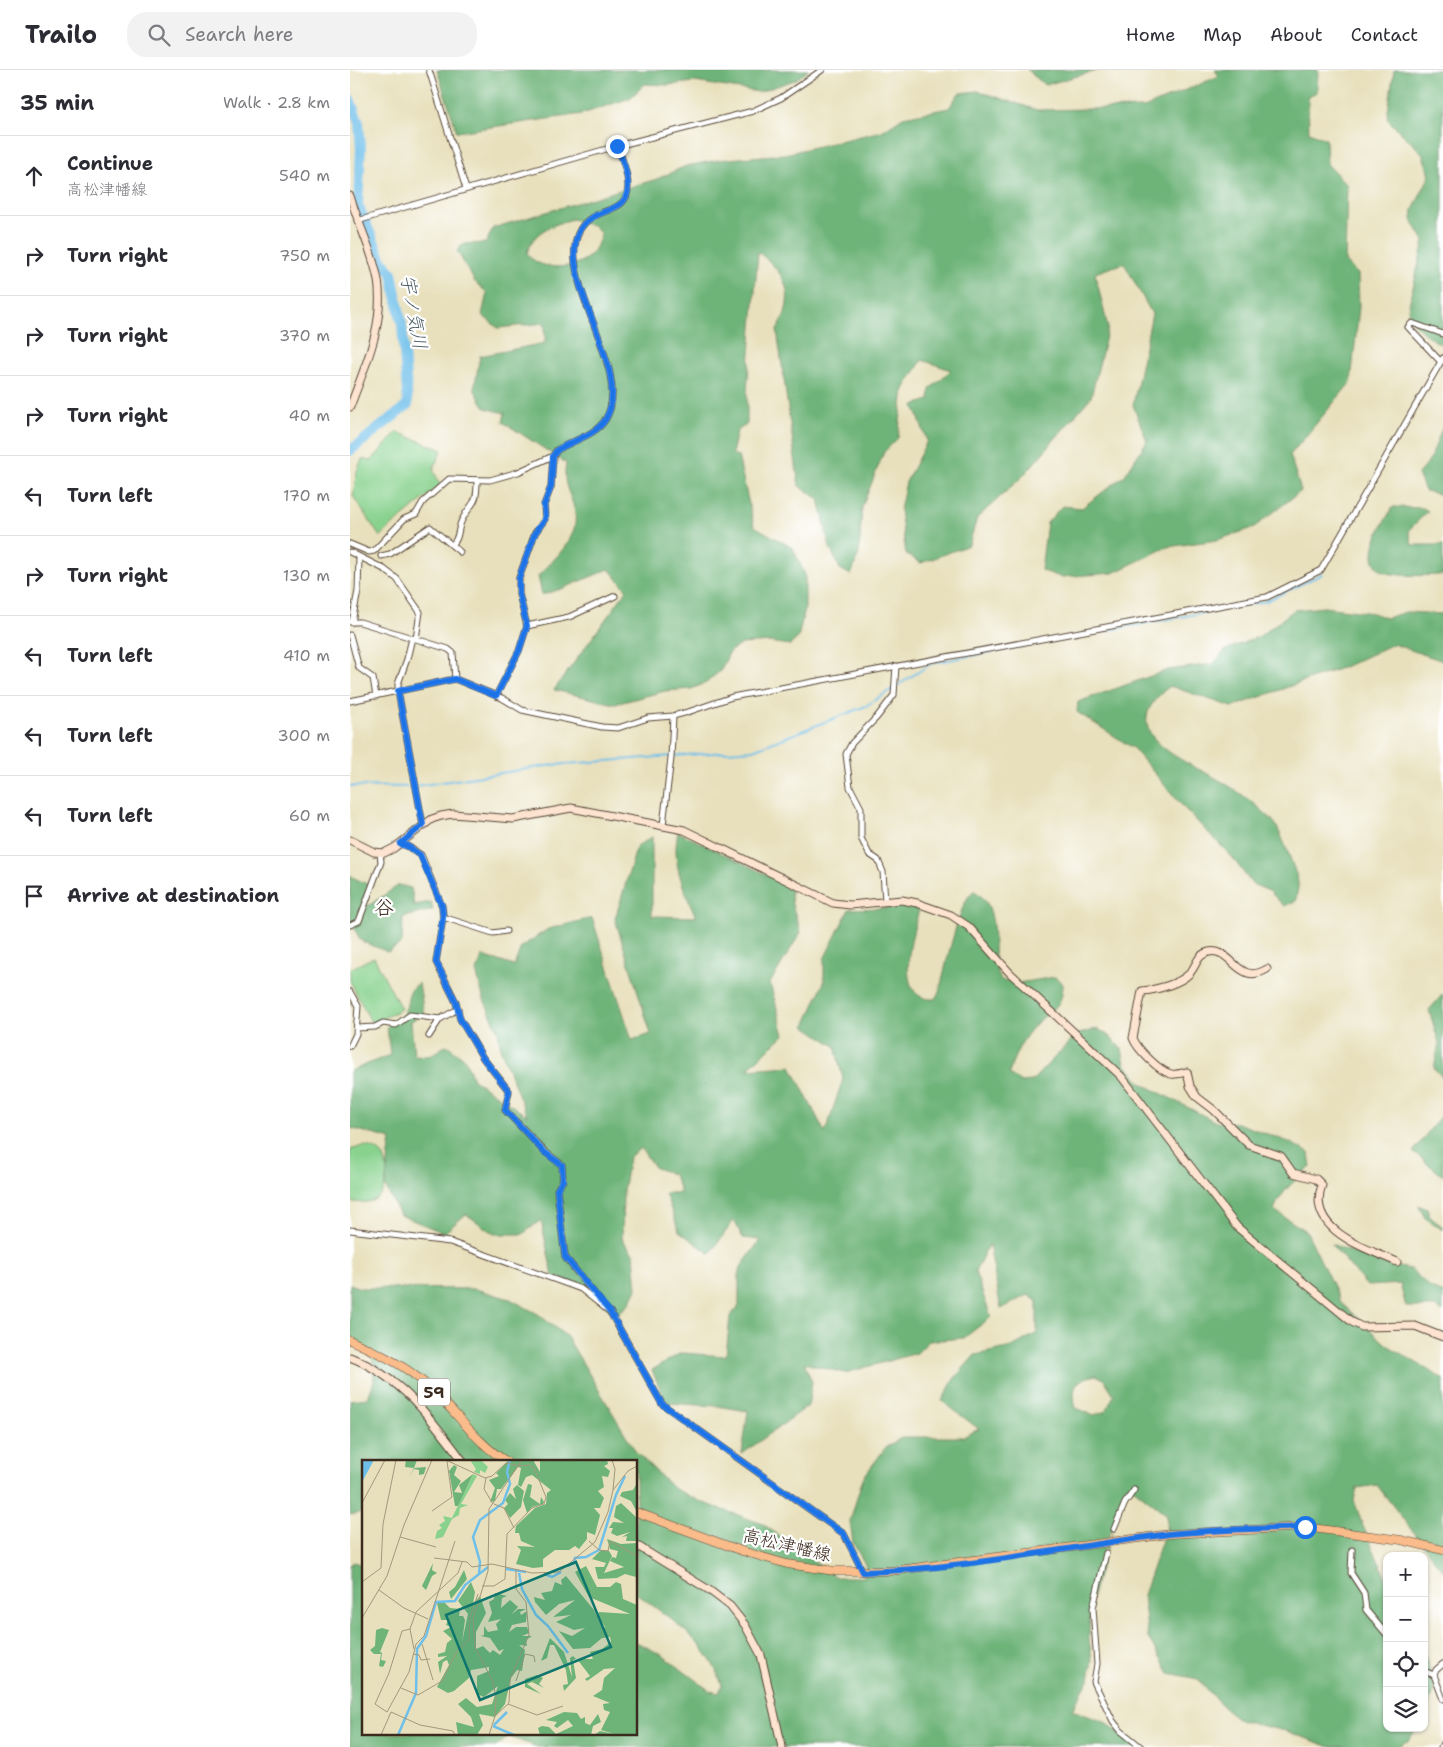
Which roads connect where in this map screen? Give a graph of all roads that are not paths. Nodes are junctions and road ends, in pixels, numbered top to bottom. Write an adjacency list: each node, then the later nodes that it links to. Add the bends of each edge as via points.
1 (429, 70): 4 (street)
2 (822, 70): 3 (street, via 781,98 753,111)
3 (617, 146): 4 (street); 10 (street, via 628,173 628,191 622,204 585,223 576,239 575,254 581,288 605,359 611,406 605,421 595,430 557,450)
4 (466, 190): 6 (street)
5 (350, 196): 6 (street)
6 (359, 221): 9 (street, via 378,280 380,307 374,341)
7 (1443, 334): 8 (street, via 1412,323 1408,327)
8 (1442, 360): 24 (street, via 1321,570 1267,597)
9 (350, 407)
10 (553, 456): 11 (street, via 518,472); 22 (street, via 551,487 544,505 545,519 535,533 519,578 519,594)
11 (477, 480): 13 (street, via 474,505 462,521 457,540); 14 (street, via 457,478 440,485 416,514 404,519)
12 (350, 544): 14 (street)
13 (452, 545): 16 (street); 17 (street, via 430,527 390,554)
14 (374, 551): 17 (street)
15 (350, 552): 18 (street)
16 (460, 552)
17 (380, 556): 19 (street)
18 (359, 558): 19 (street); 21 (street, via 358,591)
19 (378, 566): 25 (street, via 397,579 420,612 416,639 453,653)
20 (615, 596): 22 (street, via 569,617)
21 (351, 622): 26 (street, via 412,638)
22 (527, 626): 28 (street, via 519,651)
23 (350, 635): 27 (street, via 359,668 373,678)
24 (896, 666): 30 (street, via 732,696); 36 (street, via 894,694 846,754 850,787 861,808 861,838 883,872)
25 (455, 679): 26 (street); 28 (street)
26 (398, 691): 27 (street); 31 (street)
27 (376, 696): 29 (street)
28 (496, 696): 30 (street, via 522,710 602,727 618,728 648,718)
29 (350, 701)
30 (673, 716): 32 (street, via 672,756)
31 (423, 825): 32 (street, via 447,814 513,819 571,808); 34 (street)
32 (663, 825): 36 (street, via 684,830 833,903 850,906)
33 (350, 840): 35 (street)
34 (400, 844): 35 (street); 37 (street, via 420,855)
35 (380, 853): 38 (street, via 380,862 359,921)
36 (885, 901): 50 (street, via 918,903 969,927 1009,972 1121,1076 1237,1227 1352,1322 1362,1327 1415,1326)
37 (443, 917): 39 (street, via 493,933); 42 (street, via 436,962)
38 (350, 925)
39 (506, 931)
40 (1267, 969): 48 (street, via 1259,974 1246,973 1218,952 1199,957 1189,974 1168,985 1142,991 1133,1038 1136,1045 1169,1074 1187,1072 1197,1098 1249,1145 1273,1151 1281,1156 1293,1173 1316,1179 1322,1184 1320,1206 1334,1232)
41 (350, 992): 44 (street, via 358,1006)
42 (458, 1009): 43 (street); 49 (street, via 460,1019 483,1058 509,1091 505,1110 544,1152 562,1165 563,1180 557,1190 565,1257)
43 (440, 1019): 44 (street, via 410,1015 396,1025 383,1023); 45 (street)
44 (357, 1028): 46 (street)
45 (429, 1036)
46 (350, 1046)
47 (350, 1230): 49 (street, via 455,1243 580,1289)
48 (1397, 1262)
49 (603, 1306): 62 (street, via 610,1312 662,1404 844,1534)
50 (1443, 1337)
51 (350, 1340): 54 (main road, 59, via 418,1377 487,1448)
52 (350, 1357): 53 (street, via 374,1368 405,1390)
53 (461, 1460)
54 (505, 1460)
55 (1134, 1490): 57 (street, via 1125,1502)
56 (638, 1513): 62 (main road, 高松津幡線, via 787,1564)
57 (1114, 1529)
58 (638, 1546): 69 (street, via 716,1595 746,1625 761,1655)
59 (1352, 1550): 63 (street, via 1351,1573 1364,1593 1366,1610)
60 (1443, 1550): 62 (main road, 高松津幡線, via 1401,1540 1305,1527 1170,1534 963,1563)
61 (1106, 1553): 70 (street, via 1093,1608 1097,1664 1094,1682 1113,1721 1121,1732)
62 (863, 1572)
63 (1383, 1630)
64 (1443, 1664): 66 (street)
65 (1428, 1673): 66 (street)
66 (1434, 1675): 67 (street)
67 (1443, 1699)
68 (1443, 1743): 71 (street)
69 (782, 1747)
70 (1141, 1747)
71 (1441, 1747)

